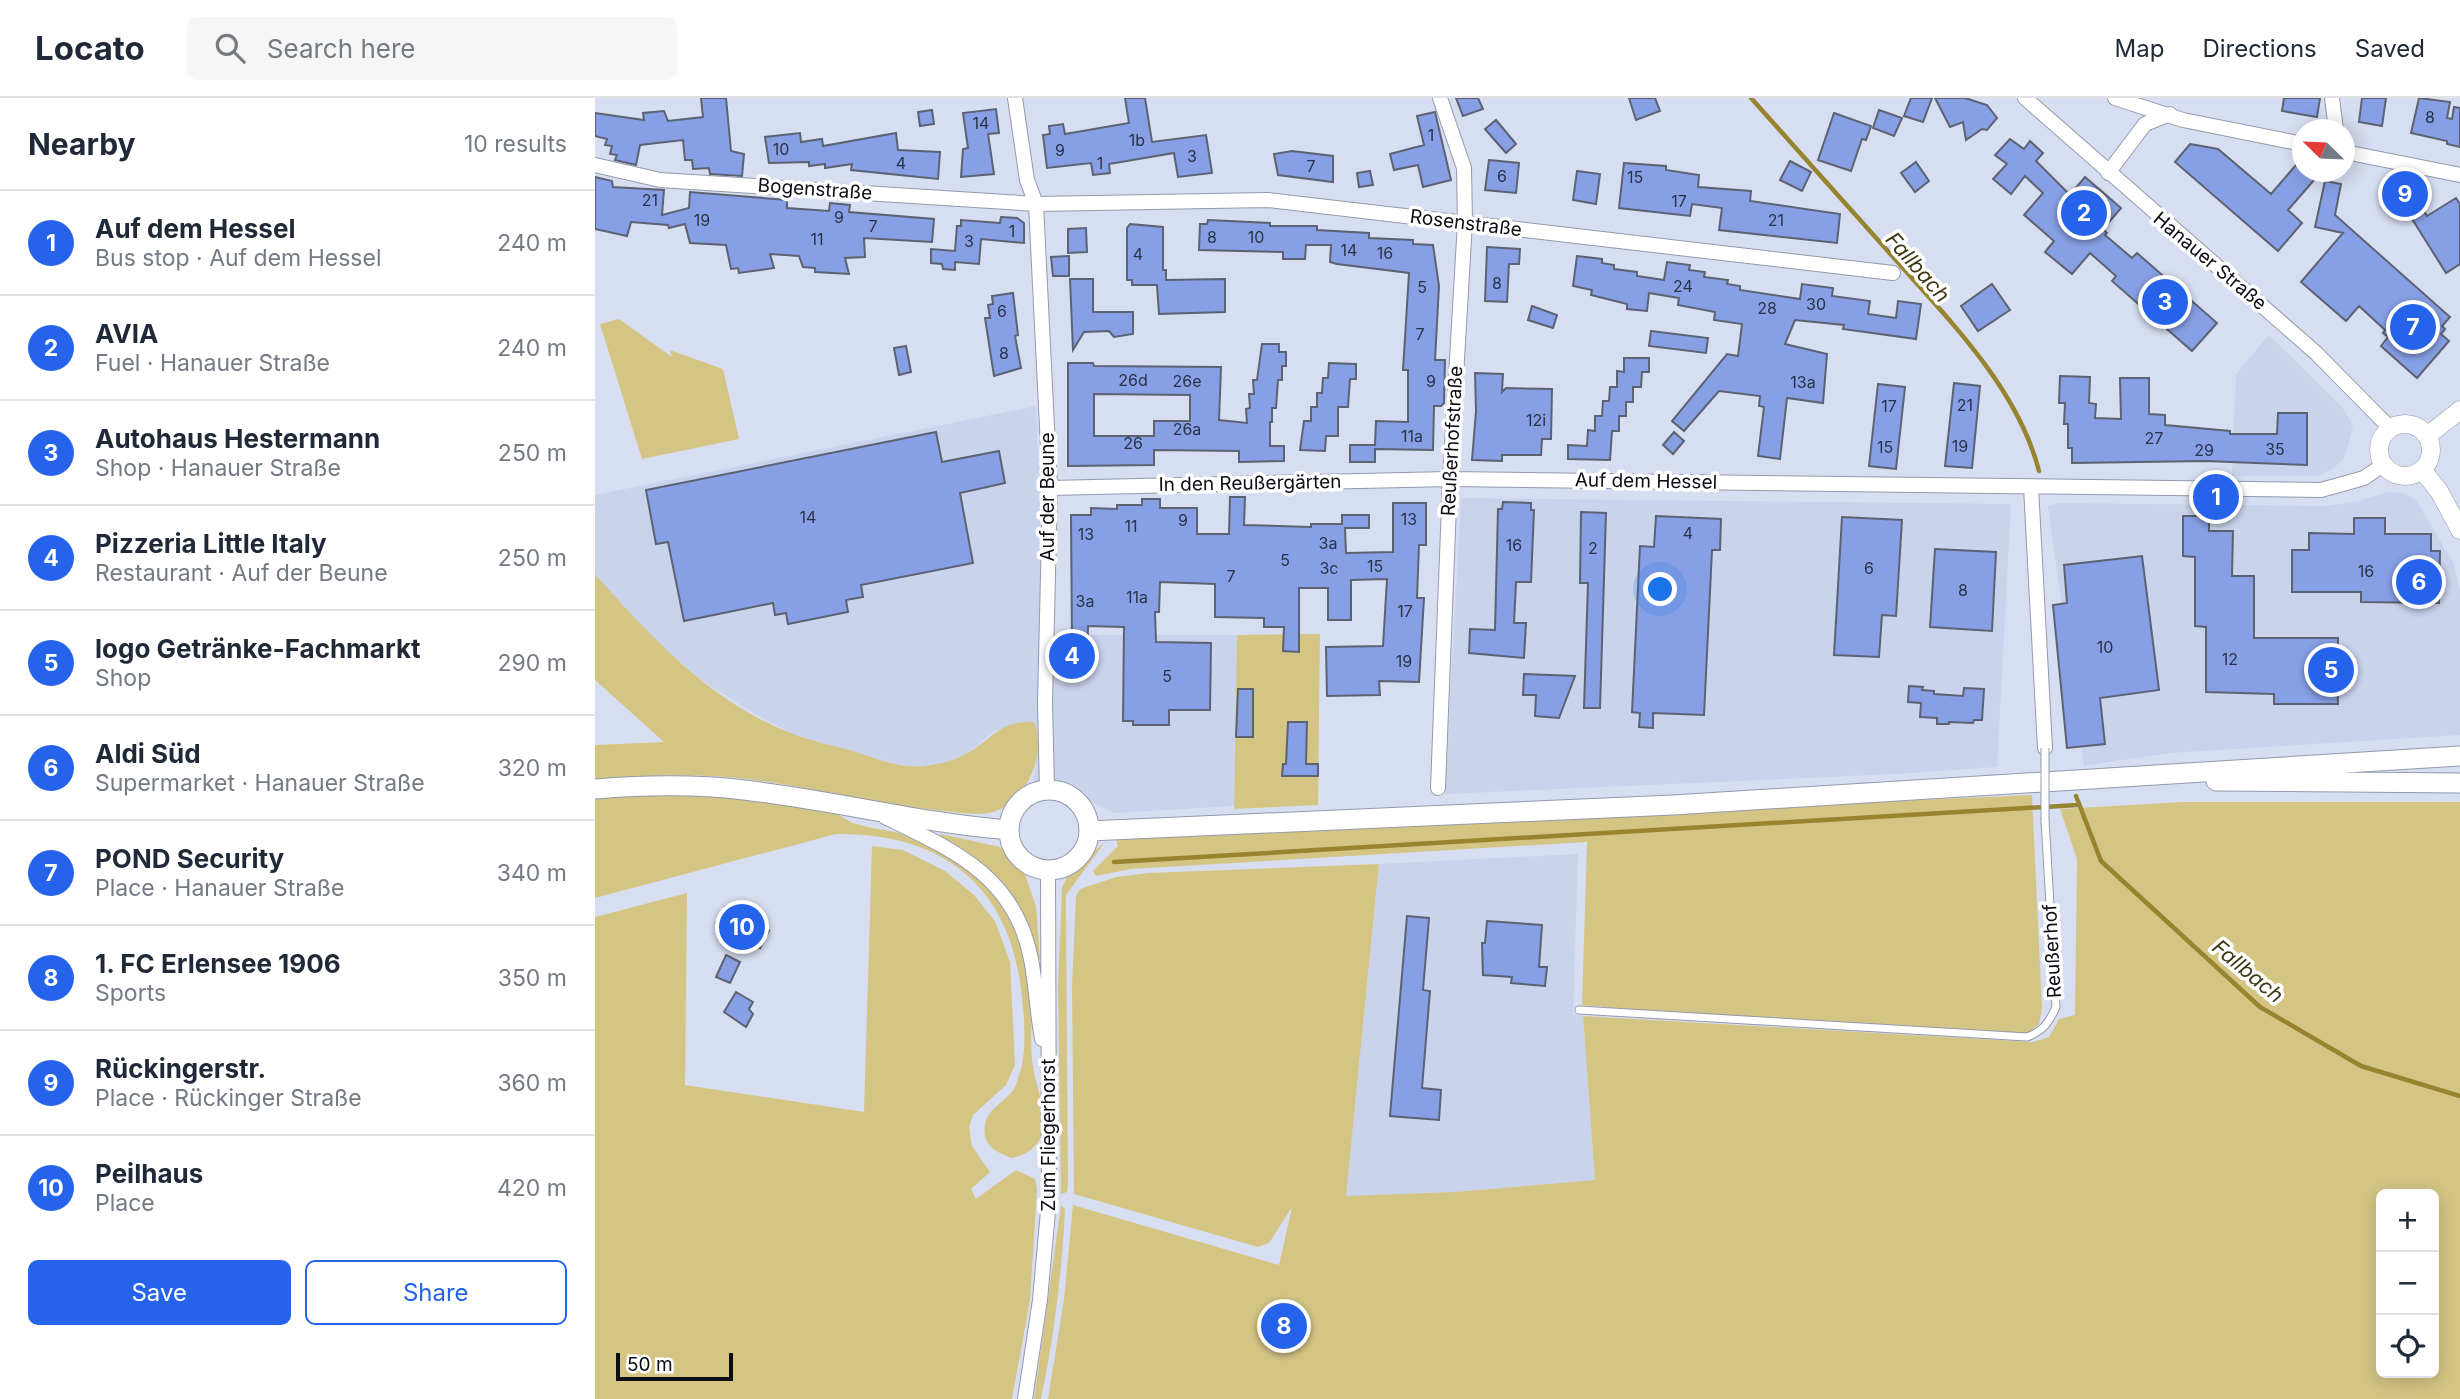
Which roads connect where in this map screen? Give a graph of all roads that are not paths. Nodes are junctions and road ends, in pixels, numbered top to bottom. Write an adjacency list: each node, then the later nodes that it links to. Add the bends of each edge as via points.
1 (1016, 98): 14 (street, Auf der Beune, via 1027,180)
2 (1440, 98): 15 (street, Reußerhofstraße, via 1464,168)
3 (2025, 98): 12 (street, Hanauer Straße)
4 (2115, 98): 7 (street)
5 (2168, 98): 7 (street)
6 (2332, 98): 8 (street)
7 (2170, 114): 9 (street); 12 (street, via 2145,124)
8 (2335, 119)
9 (2292, 142)
10 (2355, 154): 13 (street)
11 (595, 165): 14 (street, Bogenstraße, via 660,180)
12 (2108, 173): 18 (street, Hanauer Straße, via 2316,352)
13 (2460, 175)
14 (1036, 204): 15 (street, Rosenstraße, via 1268,200); 24 (street, Auf der Beune)
15 (1465, 222): 16 (street, Rosenstraße); 22 (street, Reußerhofstraße)
16 (1893, 272)
17 (2460, 410): 19 (street)
18 (2390, 428): 19 (street, via 2406,423); 20 (street, via 2379,445)
19 (2427, 436): 21 (street, via 2430,458)
20 (2382, 465): 21 (street, via 2405,477); 23 (street, Auf dem Hessel, via 2364,478 2321,490)
21 (2422, 470): 25 (street)
22 (1450, 479): 23 (street, Auf dem Hessel); 24 (street, In den Reußergärten); 30 (street, Reußerhofstraße)
23 (2031, 487): 26 (street, Reußerhof)
24 (1050, 488): 32 (street, Auf der Beune)
25 (2460, 530)
26 (2045, 748): 37 (lane, Reußerhof, bridge, via 2056,1007 2039,1033 2027,1037)
27 (2460, 756): 28 (main road)
28 (2086, 778): 29 (main road); 35 (main road, via 1673,805)
29 (2460, 783)
30 (1438, 788)
31 (595, 789): 33 (main road, via 654,784 744,790)
32 (1047, 790): 34 (main road, via 1025,798 1016,807); 35 (main road, via 1072,797 1081,806)
33 (870, 810): 34 (main road); 38 (street, via 955,851 988,875 1014,910 1031,958)
34 (1009, 830): 36 (main road, via 1011,843 1025,862)
35 (1089, 831): 36 (main road, via 1072,863)
36 (1048, 870): 38 (street, Zum Fliegerhorst)
37 (1579, 1010)
38 (1050, 1085): 39 (street, Zum Fliegerhorst, via 1046,1250)
39 (1025, 1399)

